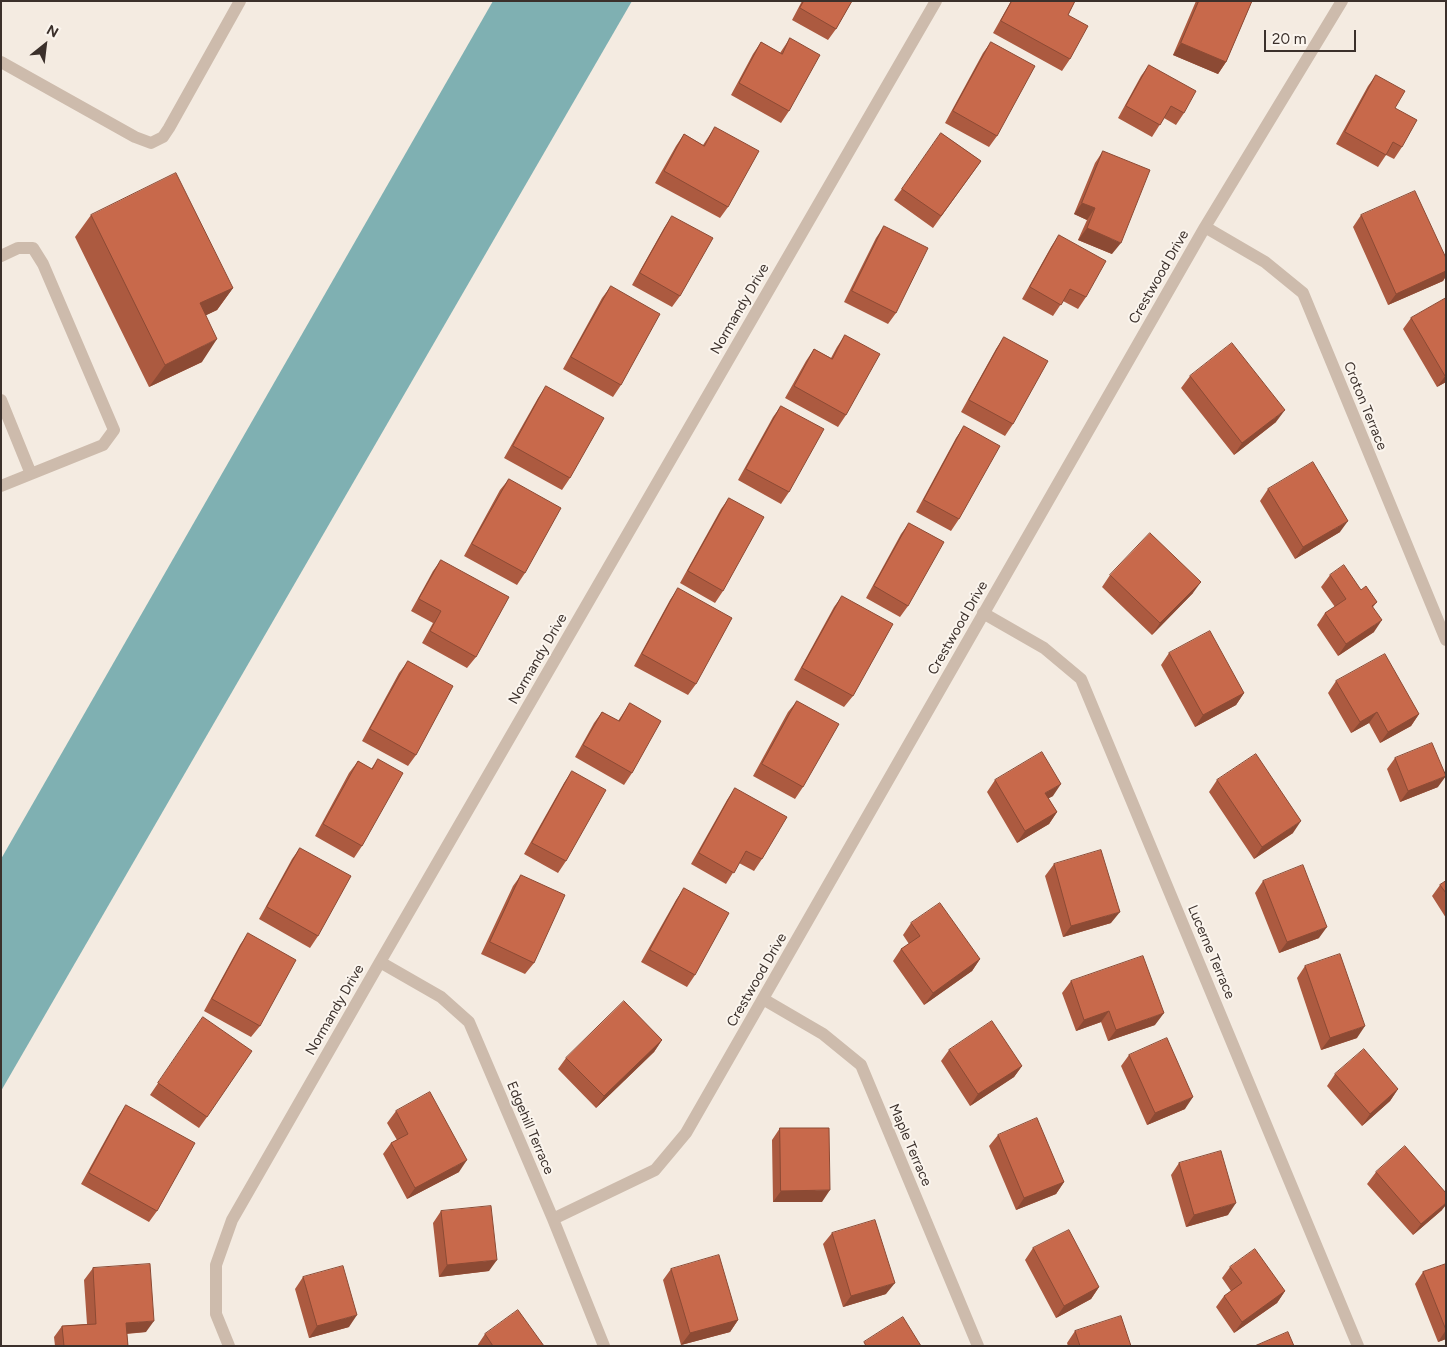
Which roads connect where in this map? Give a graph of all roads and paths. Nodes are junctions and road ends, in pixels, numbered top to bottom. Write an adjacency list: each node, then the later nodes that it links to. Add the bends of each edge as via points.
1 (240, 1): 4 (street, via 169,128 163,137 151,143)
2 (936, 1): 12 (street, Normandy Drive)
3 (1342, 1): 5 (street, Crestwood Drive)
4 (1, 62)
5 (1204, 227): 10 (street, Crestwood Drive); 11 (street, Croton Terrace, via 1265,262 1302,293)
6 (1, 256): 8 (street, via 18,248 33,248 43,264 114,430 103,445)
7 (1, 400): 8 (street)
8 (31, 474): 9 (street)
9 (1, 486)
10 (983, 613): 13 (street, Crestwood Drive); 18 (street, Lucerne Terrace, via 1044,648 1081,679)
11 (1446, 640)
12 (380, 962): 14 (street, Edgehill Terrace, via 440,997 469,1022); 15 (street, Normandy Drive, via 232,1220 216,1265 216,1314)
13 (763, 999): 14 (street, Crestwood Drive, via 686,1133 655,1170); 17 (street, Maple Terrace, via 823,1034 861,1065)
14 (553, 1219): 16 (street, Edgehill Terrace)
15 (229, 1346)
16 (604, 1346)
17 (978, 1346)
18 (1358, 1346)

